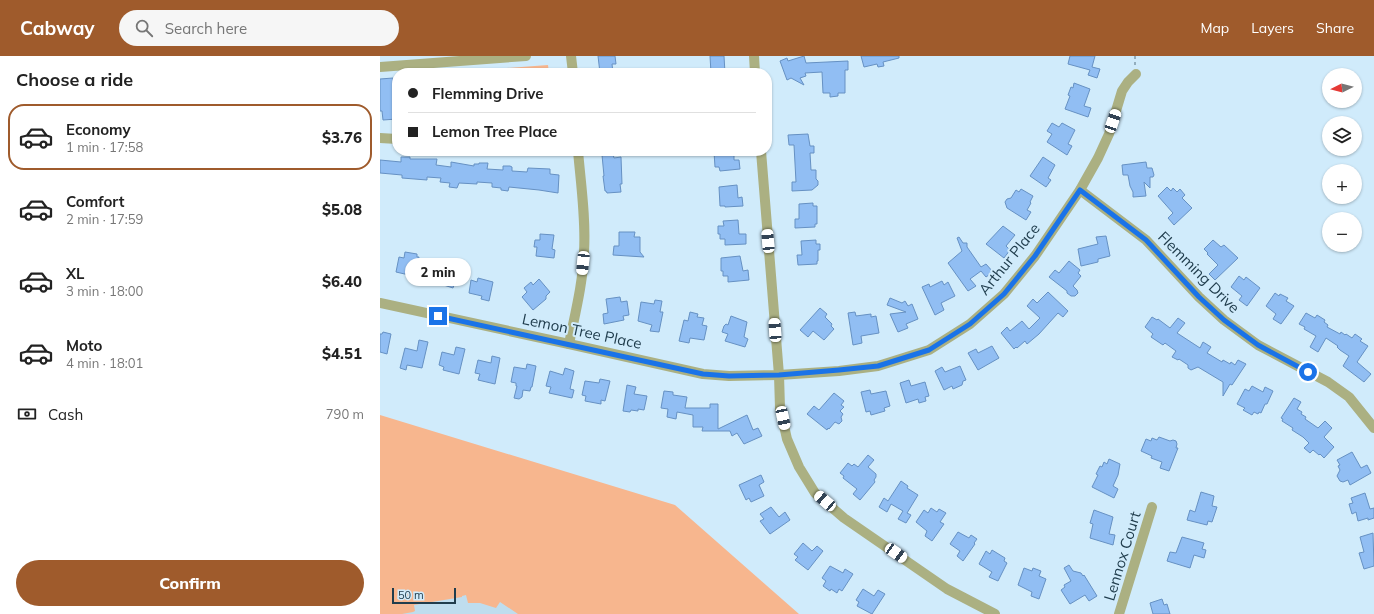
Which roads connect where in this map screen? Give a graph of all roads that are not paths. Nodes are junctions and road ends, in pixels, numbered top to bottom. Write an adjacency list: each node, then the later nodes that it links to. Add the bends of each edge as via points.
1 (526, 56): 4 (street)
2 (571, 56): 5 (street)
3 (754, 56): 6 (street)
4 (380, 67)
5 (572, 68)
6 (755, 68)
7 (1136, 74): 12 (street, Arthur Place, via 1122,91 1109,134)
8 (380, 138): 9 (street)
9 (392, 139)
10 (578, 156): 14 (street, via 584,253 581,285)
11 (761, 156): 15 (street)
12 (1080, 190): 15 (street, Arthur Place, via 1035,256 1004,294 970,324 929,350 878,366); 16 (street, Flemming Drive, via 1146,240 1224,320 1258,345 1328,382 1349,397)
13 (380, 303): 14 (street, Lemon Tree Place)
14 (569, 344): 15 (street, Lemon Tree Place, via 703,374)
15 (779, 375): 18 (street, via 780,408 787,439 799,467 815,493 844,518 947,589)
16 (1374, 428)
17 (1152, 507): 19 (street, Lennox Court)
18 (995, 614)
19 (1119, 614)

